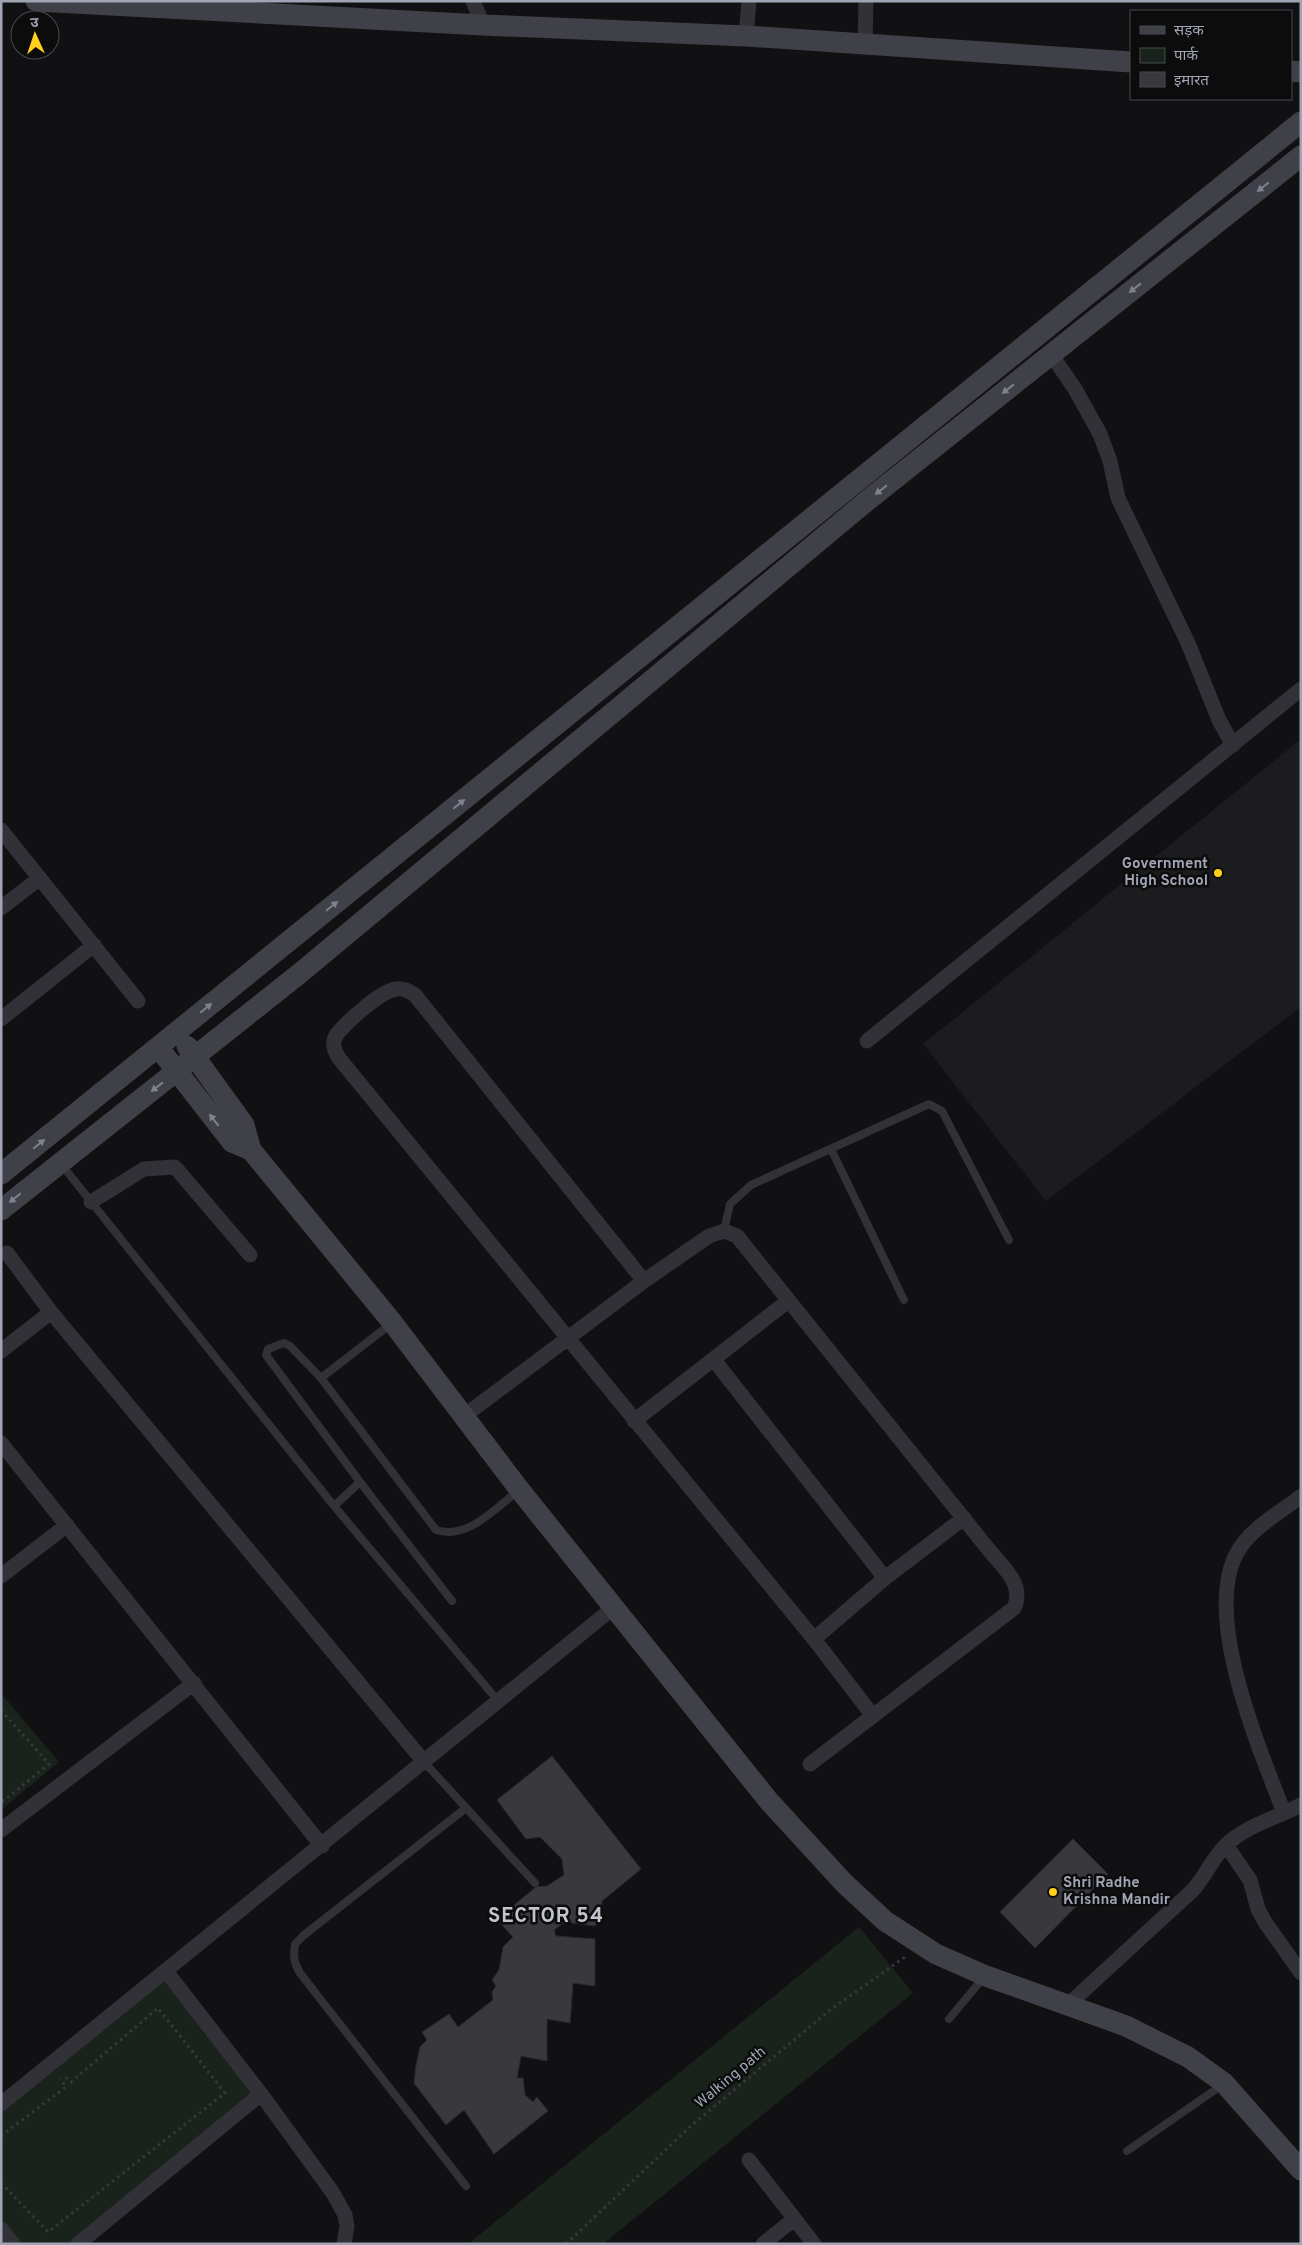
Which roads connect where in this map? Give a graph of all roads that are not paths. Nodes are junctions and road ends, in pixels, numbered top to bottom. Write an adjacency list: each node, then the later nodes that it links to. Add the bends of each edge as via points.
1 (36, 1): 5 (main road)
2 (473, 1): 5 (street)
3 (749, 1): 6 (street)
4 (866, 1): 7 (street)
5 (483, 25): 6 (main road)
6 (746, 36): 7 (main road)
7 (866, 44): 8 (main road)
8 (1130, 62)
9 (1301, 122): 20 (main road, one-way to 9)
10 (1301, 156): 11 (main road, one-way to 11)
11 (1051, 354): 13 (street, via 1100,434 1118,498); 23 (main road, one-way to 23, via 860,506 314,962)
12 (1301, 689): 13 (street)
13 (1233, 745): 21 (street)
14 (1, 830): 15 (street)
15 (40, 878): 16 (street); 17 (street)
16 (1, 908)
17 (94, 945): 18 (street); 19 (street)
18 (138, 1001)
19 (1, 1019)
20 (177, 1032): 22 (main road); 23 (main road)
21 (868, 1041)
22 (158, 1047): 24 (main road); 28 (main road, one-way to 22)
23 (195, 1057): 24 (main road); 26 (main road, via 244,1125)
24 (176, 1072): 26 (main road, one-way to 24, via 232,1142); 27 (main road, one-way to 27)
25 (831, 1149): 31 (lane, via 751,1185 739,1194 730,1204); 32 (lane, via 929,1104 942,1111); 36 (lane)
26 (251, 1150): 39 (main road)
27 (59, 1163): 29 (lane); 30 (main road, one-way to 30)
28 (1, 1174)
29 (91, 1202): 34 (street, via 144,1169 176,1167); 50 (lane)
30 (1, 1210)
31 (724, 1231): 35 (street, via 709,1236); 37 (street, via 736,1236)
32 (1009, 1240)
33 (7, 1253): 38 (street)
34 (250, 1255)
35 (644, 1281): 40 (street); 40 (street, via 415,995 397,989 384,994 333,1040 338,1058)
36 (904, 1300)
37 (788, 1302): 42 (street); 51 (street)
38 (51, 1312): 41 (street); 61 (street)
39 (392, 1322): 43 (lane); 44 (main road)
40 (567, 1340): 44 (street); 45 (street)
41 (1, 1351)
42 (714, 1360): 45 (street); 54 (street)
43 (321, 1378): 47 (lane, via 290,1346 278,1343 268,1349 269,1363); 48 (lane, via 436,1530 446,1533 468,1529)
44 (464, 1416): 48 (main road)
45 (634, 1421): 57 (street)
46 (1, 1443): 52 (street)
47 (360, 1482): 50 (lane); 55 (lane)
48 (519, 1489): 56 (main road)
49 (1301, 1496): 65 (street, via 1245,1540 1232,1566 1227,1588 1229,1630 1244,1707)
50 (334, 1506): 59 (lane)
51 (964, 1518): 54 (street); 60 (street, via 1017,1588 1018,1599 1014,1608)
52 (67, 1525): 53 (street); 58 (street)
53 (1, 1576)
54 (885, 1578): 57 (street)
55 (452, 1600)
56 (613, 1608): 59 (street); 72 (main road, via 768,1800 831,1869 885,1921 936,1954)
57 (814, 1640): 60 (street)
58 (194, 1683): 66 (street); 68 (street)
59 (500, 1702): 61 (street)
60 (873, 1716): 62 (street)
61 (425, 1763): 64 (lane); 68 (street)
62 (810, 1764)
63 (1301, 1805): 65 (street)
64 (466, 1808): 69 (lane); 81 (lane, via 304,1935 295,1944 293,1956 300,1973)
65 (1284, 1813): 67 (street)
66 (1, 1830)
67 (1226, 1845): 71 (street, via 1250,1880 1265,1922); 73 (street, via 1217,1854 1203,1880)
68 (322, 1846): 70 (street)
69 (535, 1883)
70 (166, 1971): 76 (street); 77 (street)
71 (1301, 1973)
72 (986, 1976): 73 (main road); 74 (lane)
73 (1069, 2004): 75 (main road, via 1156,2040 1188,2057)
74 (949, 2019)
75 (1224, 2083): 78 (lane); 80 (main road)
76 (261, 2094): 85 (street); 86 (street, via 336,2198 347,2226)
77 (1, 2104)
78 (1127, 2151)
79 (749, 2160): 82 (street)
80 (1301, 2170)
81 (466, 2186)
82 (794, 2220): 87 (street); 88 (street)
83 (1, 2230): 84 (street)
84 (13, 2244)
85 (78, 2244)
86 (344, 2244)
87 (763, 2244)
88 (814, 2244)

